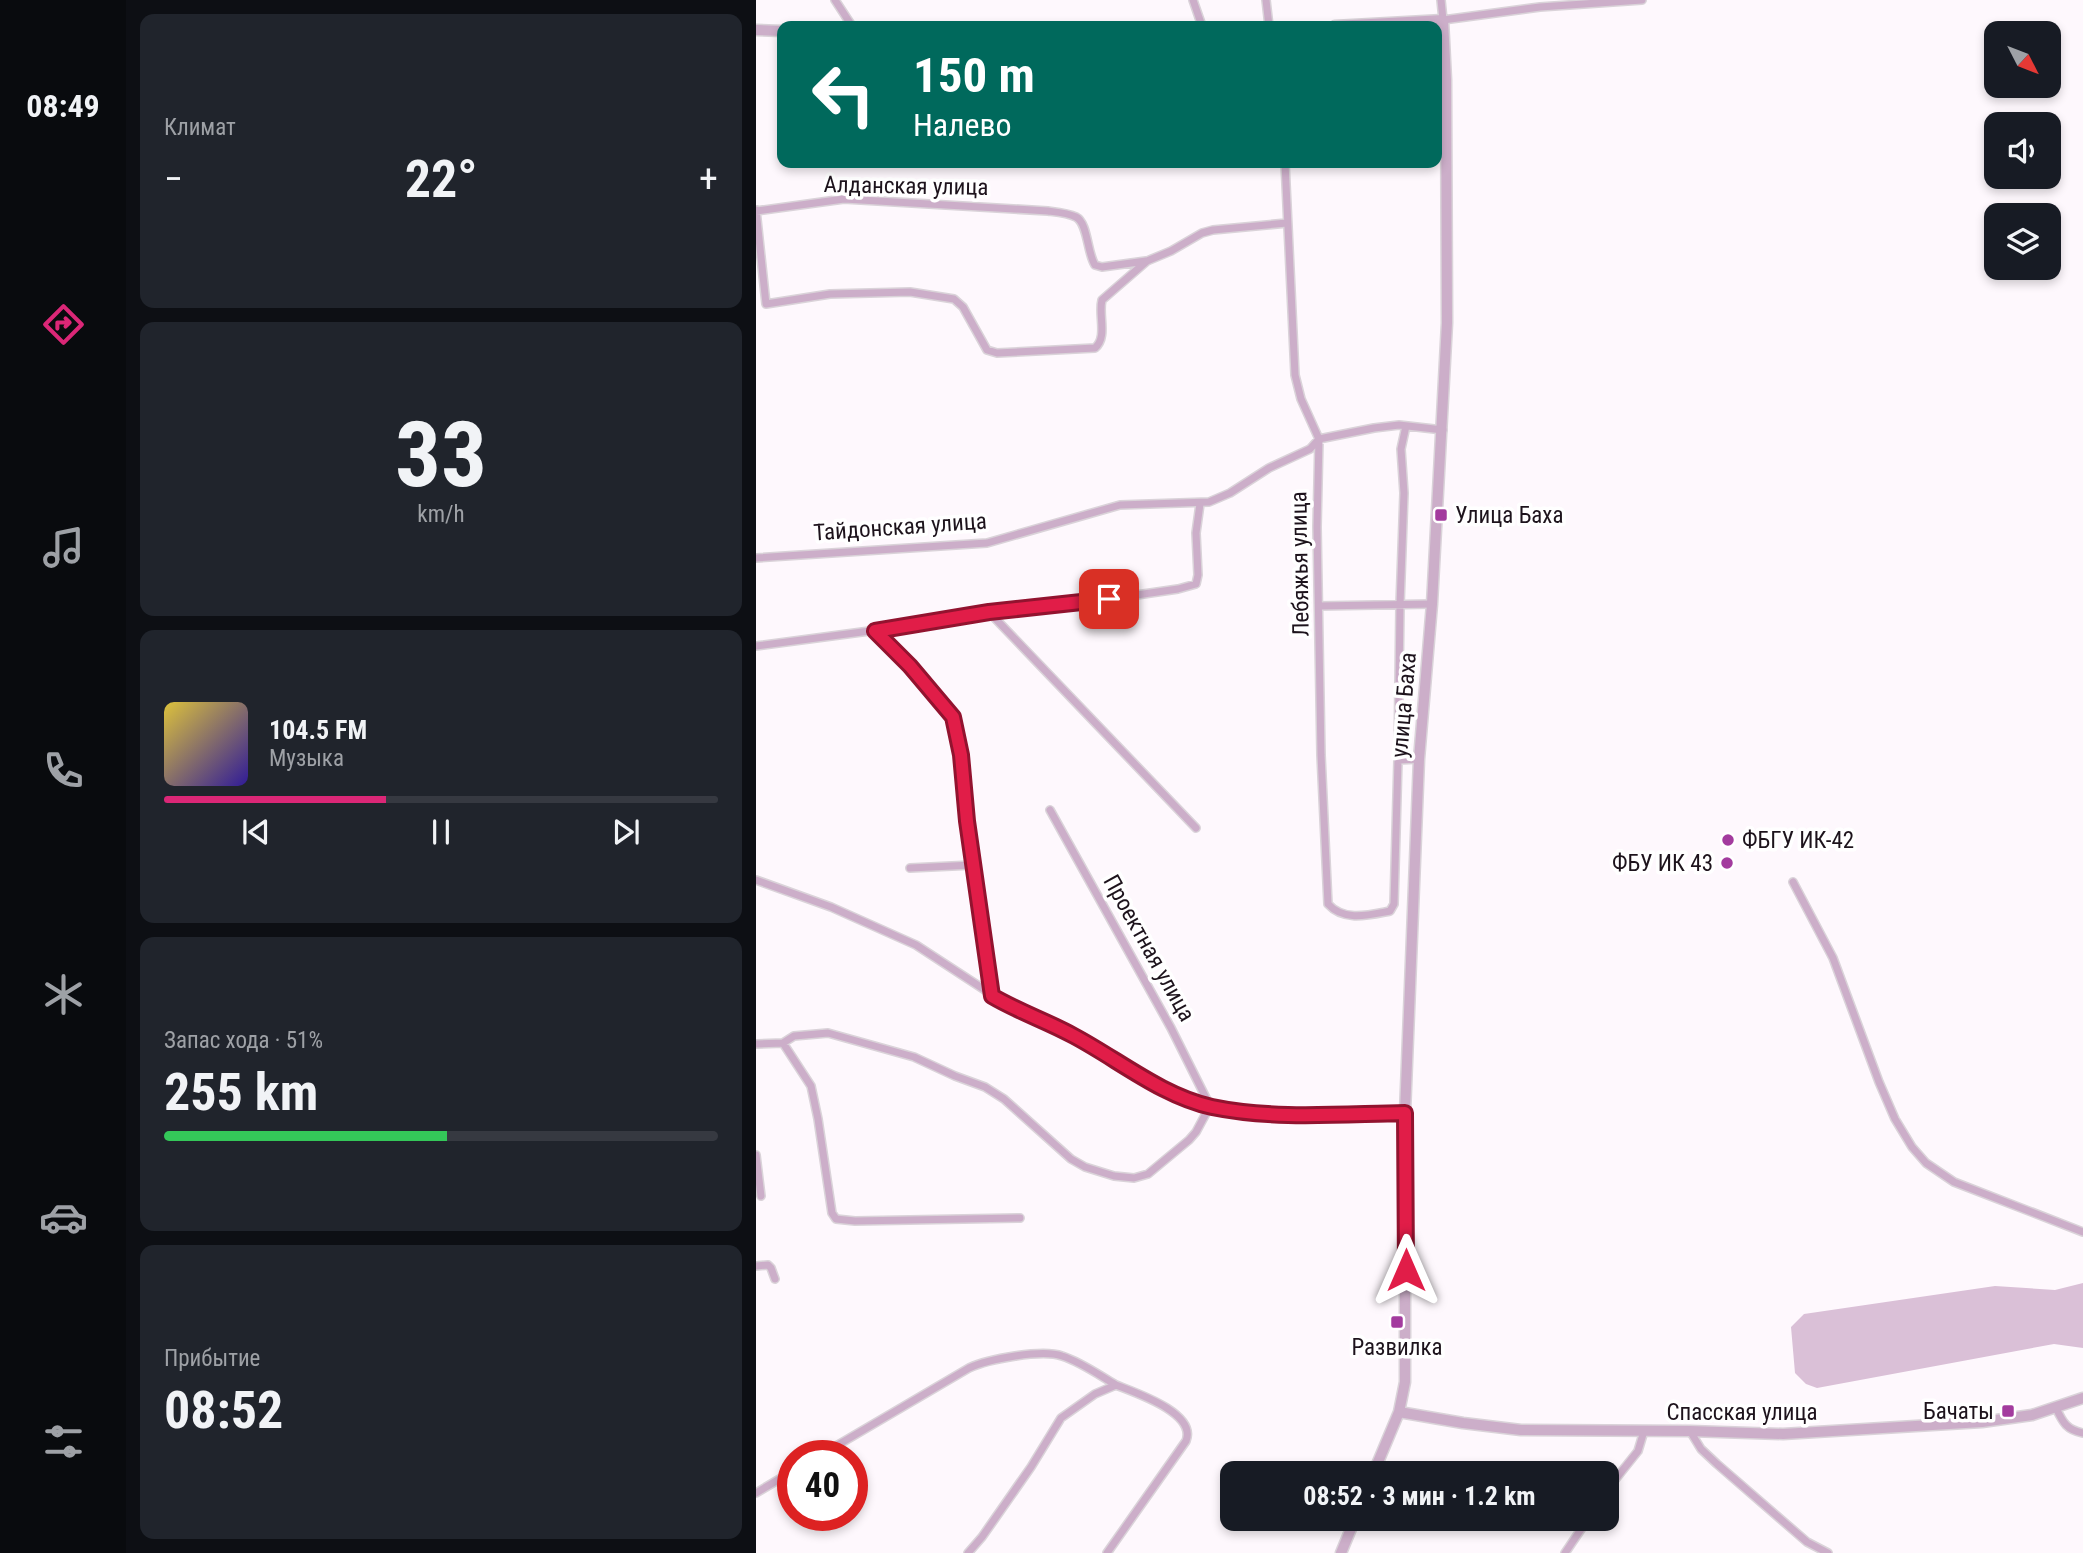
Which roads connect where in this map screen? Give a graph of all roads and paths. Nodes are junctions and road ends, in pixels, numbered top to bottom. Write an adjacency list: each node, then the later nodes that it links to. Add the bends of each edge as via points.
1 (835, 0): 8 (street)
2 (1193, 0): 9 (street)
3 (1266, 0): 10 (street)
4 (1441, 0): 7 (street, улица Баха)
5 (1642, 0): 6 (street)
6 (1540, 4): 7 (street)
7 (1443, 20): 11 (street); 19 (street, улица Баха, via 1447,323)
8 (849, 21)
9 (1200, 21)
10 (1268, 21)
11 (1425, 21)
12 (756, 30): 13 (street)
13 (777, 31)
14 (1285, 168): 16 (street, Лебяжья улица)
15 (756, 211): 17 (street, Алданская улица, via 844,199 1048,211 1081,221 1095,265); 17 (street, via 766,304 830,295 910,292 954,299 990,352 997,353 1095,348 1102,340 1102,300)
16 (1287, 223): 17 (street, via 1213,230); 20 (street, Лебяжья улица, via 1295,375)
17 (1147, 261)
18 (1406, 426): 19 (street, Тайдонская улица); 20 (street, Тайдонская улица); 24 (street, via 1401,449)
19 (1443, 430): 23 (street, улица Баха)
20 (1318, 439): 21 (street, Тайдонская улица, via 1310,449 1230,493); 25 (street, Лебяжья улица)
21 (1200, 504): 22 (street, Тайдонская улица, via 1120,505 987,542); 26 (street, via 1196,584)
22 (756, 558)
23 (1432, 604): 24 (street); 29 (street, улица Баха)
24 (1400, 605): 25 (street); 30 (street)
25 (1319, 606): 30 (street, Лебяжья улица, via 1328,904 1335,912 1354,916 1390,911 1395,904)
26 (989, 612): 27 (street); 32 (street)
27 (875, 631): 28 (street); 33 (street, via 953,717)
28 (756, 646)
29 (1419, 759): 30 (street); 41 (street, улица Баха)
30 (1398, 760)
31 (1050, 810): 40 (street, Проектная улица)
32 (1196, 828)
33 (973, 865): 34 (street); 37 (street)
34 (910, 868)
35 (756, 880): 37 (street, via 916,945)
36 (1793, 882): 45 (street, via 1833,958 1879,1082 1912,1147 1954,1182)
37 (992, 996): 40 (street, via 1073,1035 1160,1086)
38 (783, 1043): 39 (street); 40 (street, via 794,1036 828,1033 914,1057 985,1087 1071,1159 1114,1176 1147,1174 1189,1140); 44 (street, via 811,1086 831,1213 836,1219)
39 (756, 1044)
40 (1210, 1106): 41 (street, via 1262,1115)
41 (1405, 1113): 51 (street, улица Баха, via 1405,1382)
42 (756, 1155): 43 (street)
43 (761, 1196)
44 (1020, 1218)
45 (2083, 1232)
46 (756, 1266): 47 (street, via 768,1265)
47 (775, 1279)
48 (1116, 1385): 55 (street, via 1058,1355 987,1361); 62 (street, via 1061,1418); 63 (street, via 1174,1413 1189,1434)
49 (2083, 1398): 50 (street, Спасская улица)
50 (2056, 1408): 53 (street, Спасская улица, via 1968,1423 1783,1434); 54 (street, via 2065,1426)
51 (1399, 1412): 52 (street, Спасская улица, via 1521,1430); 56 (street, улица Баха)
52 (1644, 1431): 53 (street, Спасская улица); 57 (street, via 1638,1451)
53 (1690, 1431): 66 (street, via 1727,1472 1807,1542)
54 (2083, 1433)
55 (846, 1440)
56 (1378, 1461)
57 (1619, 1475)
58 (777, 1481): 59 (street)
59 (756, 1493)
60 (1350, 1531): 64 (street)
61 (1580, 1531): 65 (street)
62 (968, 1553)
63 (1107, 1553)
64 (1340, 1553)
65 (1565, 1553)
66 (1828, 1553)

